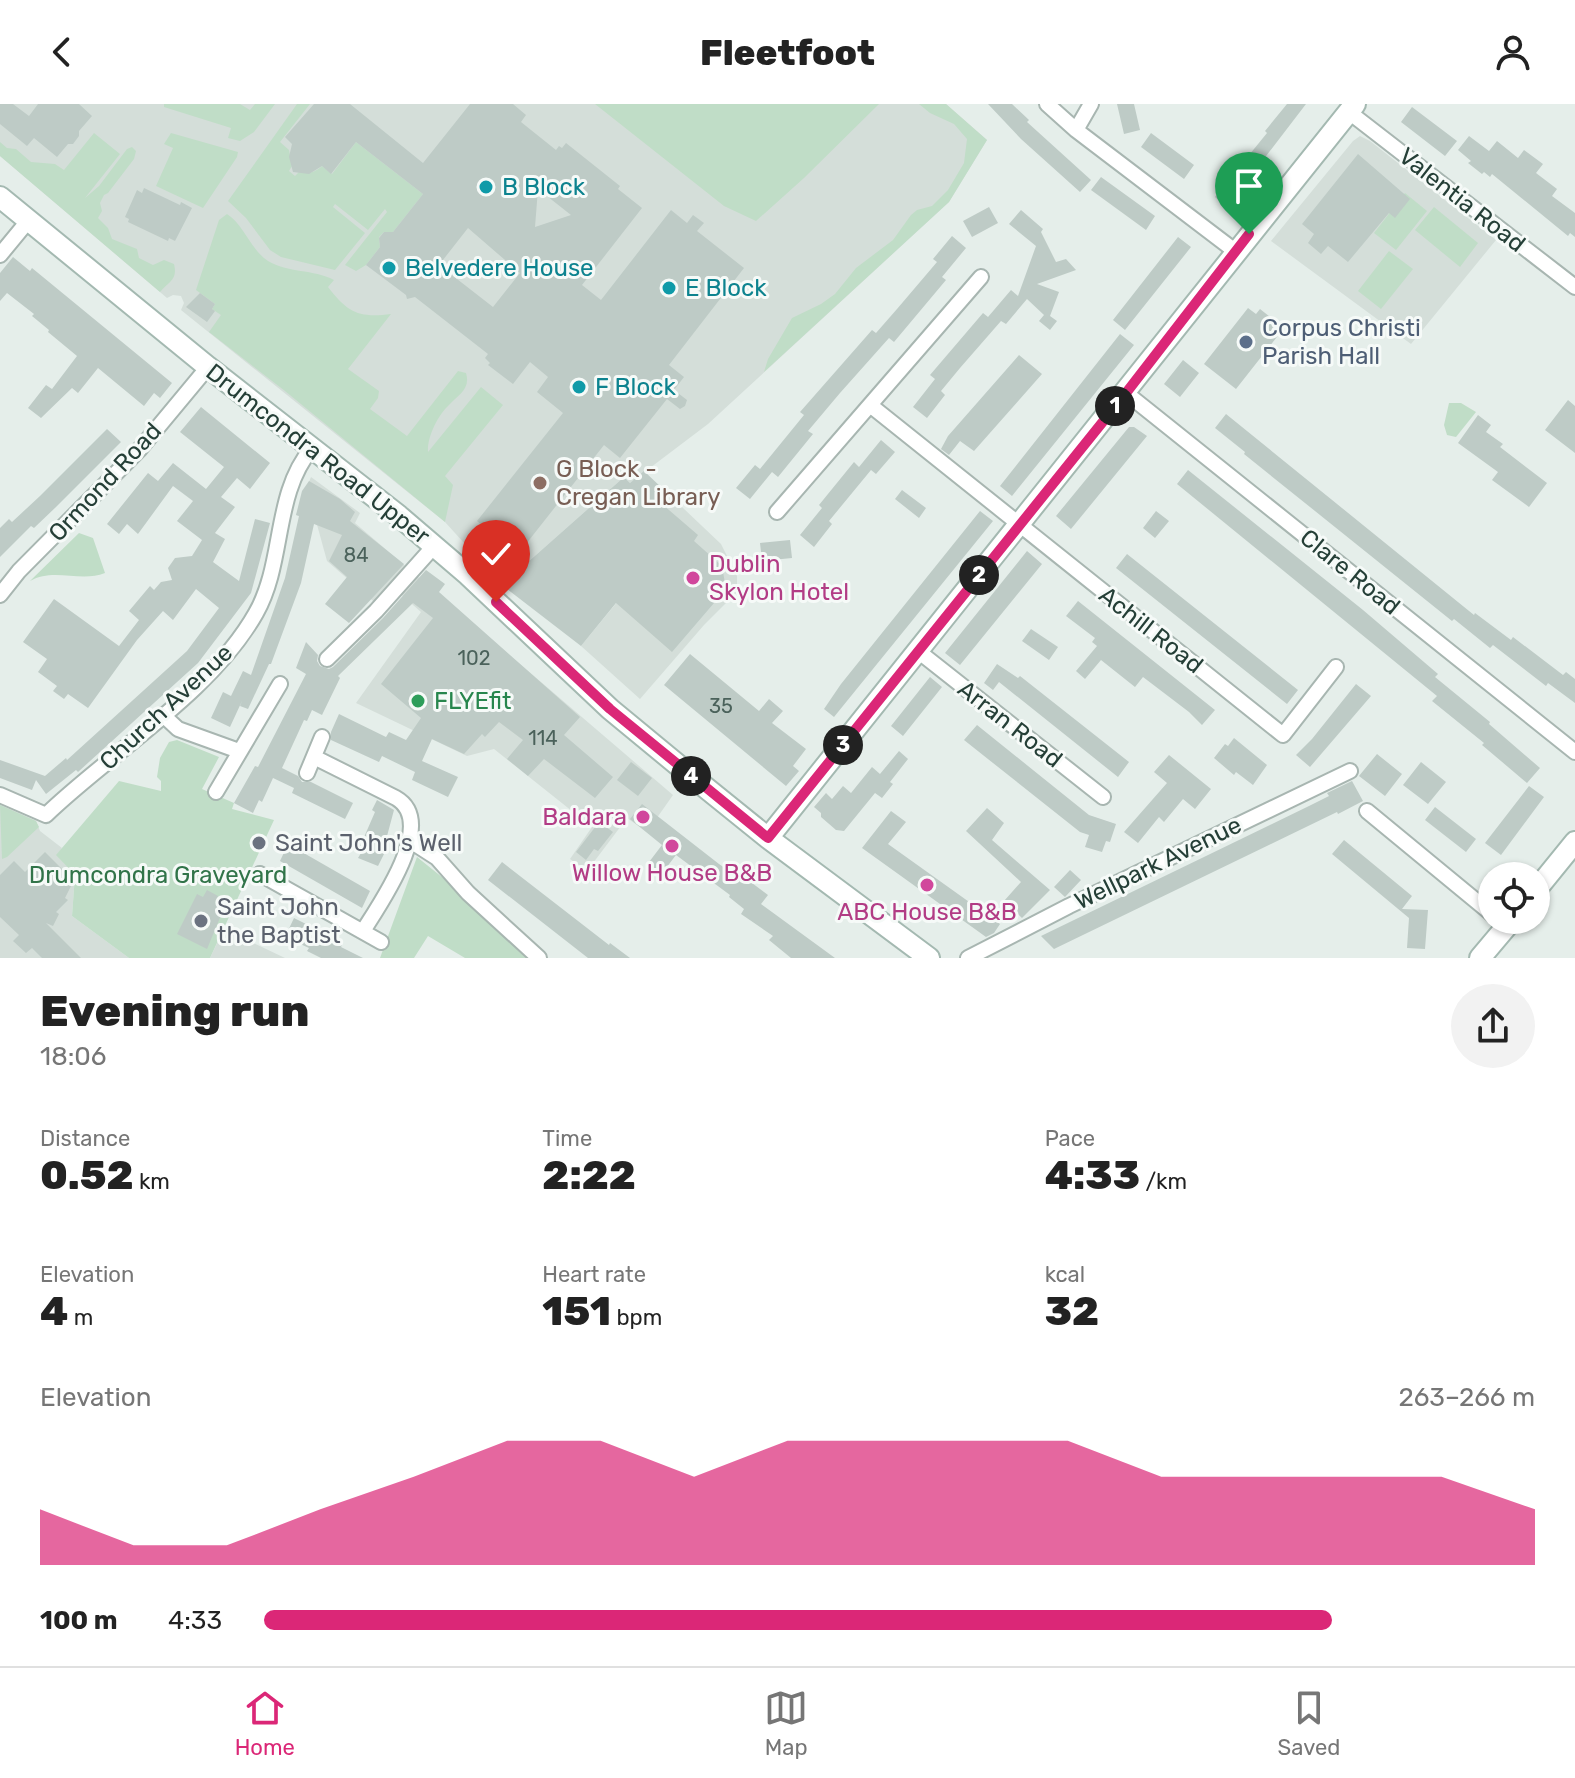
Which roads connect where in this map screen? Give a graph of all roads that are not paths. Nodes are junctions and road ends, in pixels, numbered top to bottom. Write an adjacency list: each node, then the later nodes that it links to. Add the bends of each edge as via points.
1 (1047, 104): 4 (street)
2 (1091, 104): 4 (street)
3 (1352, 108): 7 (main road); 10 (street, Valentia Road)
4 (1076, 130): 7 (street)
5 (0, 197): 6 (main road, Drumcondra Road Upper)
6 (28, 221): 8 (street); 11 (main road, Drumcondra Road Upper)
7 (1235, 251): 12 (main road)
8 (0, 255)
9 (981, 277): 13 (street)
10 (1575, 287)
11 (208, 367): 14 (main road, Drumcondra Road Upper); 18 (street, Ormond Road, via 132,458)
12 (1126, 393): 16 (main road); 26 (street, Clare Road)
13 (870, 405): 15 (street); 16 (street, Achill Road)
14 (312, 448): 17 (main road, Drumcondra Road Upper); 23 (street, Church Avenue, via 298,464 291,484 259,609 233,649)
15 (777, 512)
16 (1019, 525): 19 (main road); 21 (street, Achill Road, via 1283,735)
17 (435, 545): 20 (street); 34 (main road, Drumcondra Road Upper, via 610,709)
18 (0, 595)
19 (918, 651): 32 (street, Arran Road); 34 (main road)
20 (327, 659)
21 (1336, 667)
22 (280, 684): 25 (street)
23 (163, 715): 25 (street, via 183,732); 31 (street, Church Avenue, via 46,815)
24 (322, 737): 27 (street)
25 (239, 751): 30 (street)
26 (1575, 752)
27 (314, 757): 29 (street); 35 (street, via 407,805)
28 (1350, 771): 45 (street, Wellpark Avenue)
29 (307, 773)
30 (216, 792)
31 (0, 795)
32 (1103, 797)
33 (1367, 811): 39 (street)
34 (768, 838): 44 (main road, Drumcondra Road Upper)
35 (409, 840): 40 (street, via 398,872); 43 (street, via 437,858)
36 (1575, 842): 37 (main road)
37 (1550, 873)
38 (260, 874): 40 (street)
39 (1478, 901)
40 (363, 931): 42 (street)
41 (1494, 934): 46 (main road)
42 (381, 942)
43 (539, 958)
44 (929, 958)
45 (968, 958)
46 (1480, 958)

